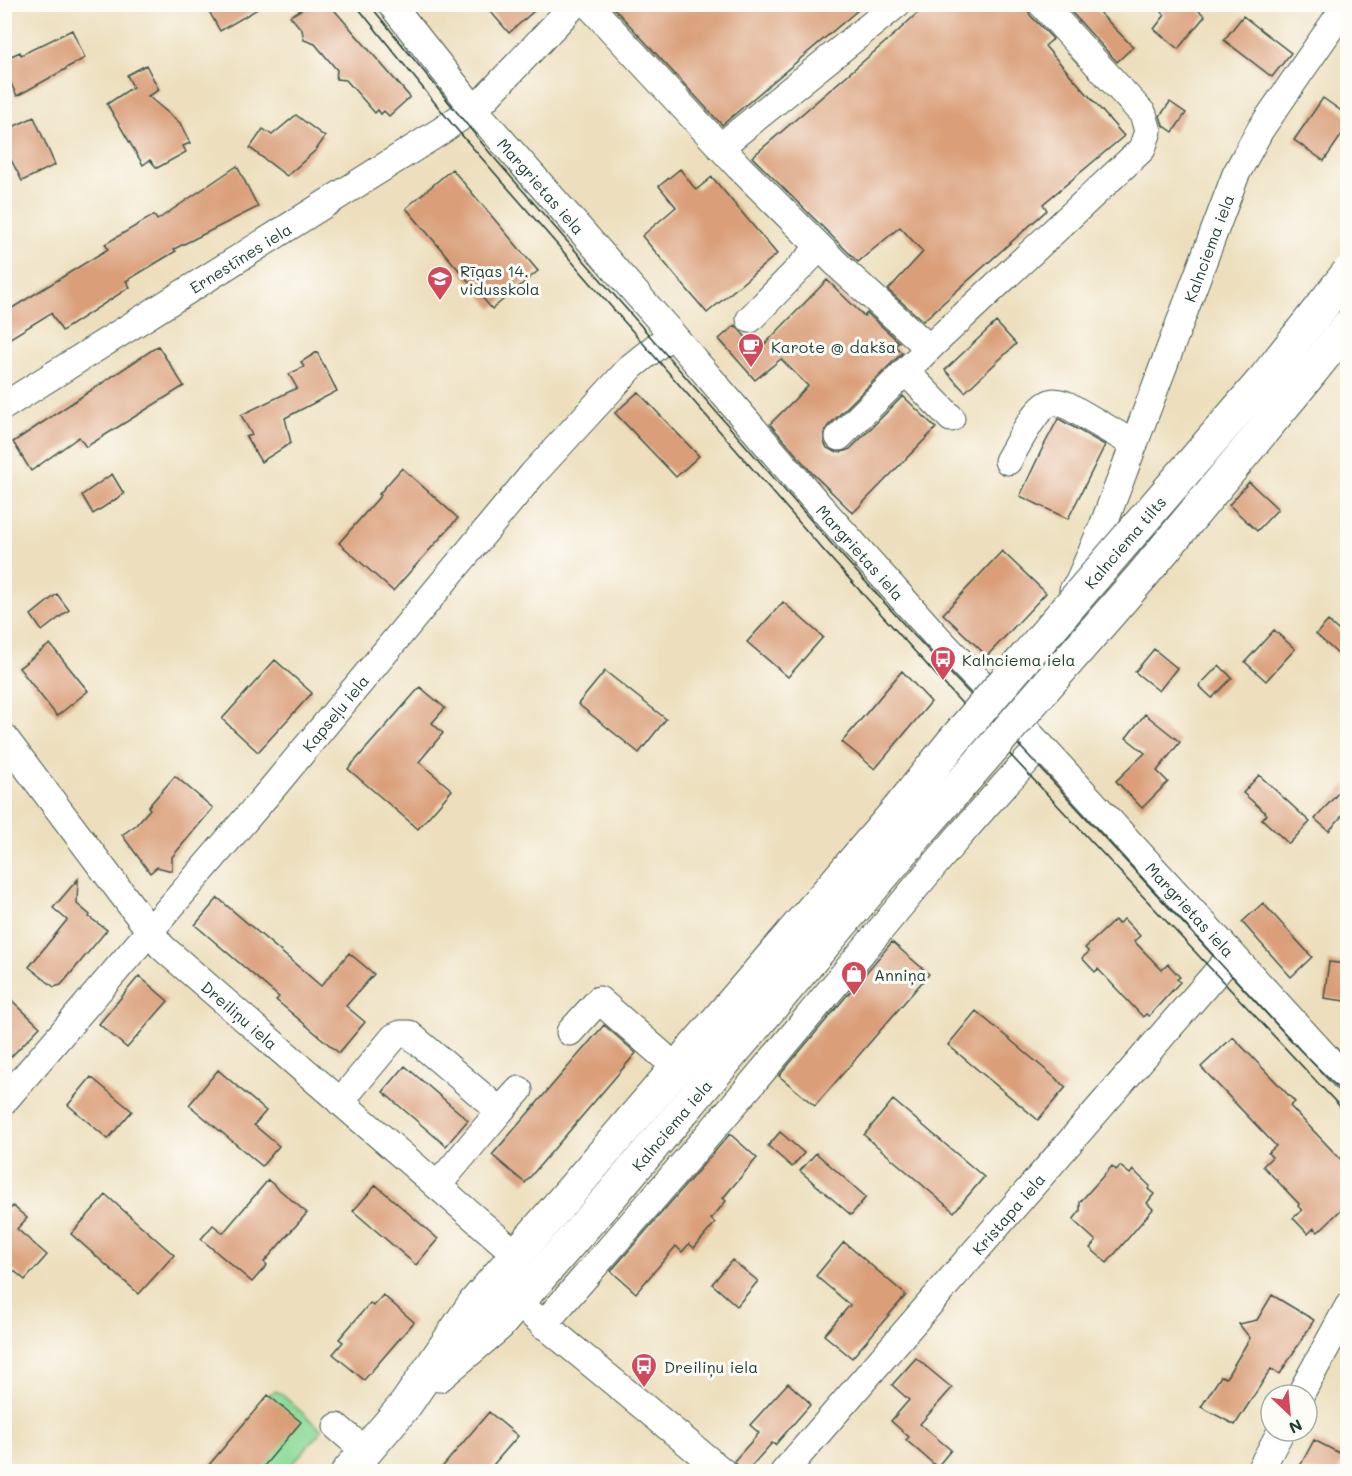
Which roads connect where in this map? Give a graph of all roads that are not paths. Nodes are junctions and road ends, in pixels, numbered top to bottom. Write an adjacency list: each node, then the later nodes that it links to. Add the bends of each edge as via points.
1 (391, 4): 7 (street, Margrietas iela)
2 (574, 4): 7 (street, Ernestīnes iela)
3 (588, 4): 8 (street)
4 (897, 4): 8 (street)
5 (1042, 4): 14 (street, via 1143,114 1148,131 1142,149)
6 (1341, 7): 19 (street, Kalnciema iela, via 1260,130 1236,174)
7 (474, 109): 13 (street, Margrietas iela); 16 (street, Ernestīnes iela)
8 (720, 147): 9 (street)
9 (819, 248): 11 (street); 14 (street)
10 (1347, 273): 30 (main road, Kalnciema tilts, bridge, via 1265,378 951,744)
11 (750, 319)
12 (1347, 326): 30 (main road, Kalnciema tilts, bridge, via 1142,576)
13 (672, 334): 26 (street, Margrietas iela, via 817,503); 31 (street, Kapseļu iela, via 632,366 532,475 291,767)
14 (929, 348): 15 (street)
15 (906, 372): 17 (street); 18 (street)
16 (4, 406)
17 (951, 418)
18 (839, 437)
19 (1134, 444): 20 (street, via 1055,401 1036,413); 22 (street, Kalnciema iela)
20 (1008, 461)
21 (1190, 527): 23 (street)
22 (1094, 546): 23 (street, via 1139,555); 24 (street, Kalnciema iela, via 1079,581)
23 (1156, 566): 25 (street)
24 (1051, 621): 25 (street); 26 (street, Kalnciema iela)
25 (1083, 649): 27 (street)
26 (990, 693): 27 (street, Margrietas iela)
27 (1019, 723): 29 (street, Margrietas iela)
28 (4, 737): 31 (street, Dreiliņu iela)
29 (1041, 746): 32 (street, Margrietas iela); 44 (street)
30 (910, 820): 41 (main road, Kalnciema iela); 42 (main road, Kalnciema iela, via 609,1198)
31 (149, 930): 37 (street, Kapseļu iela); 38 (street, Dreiliņu iela, via 162,947)
32 (1231, 956): 35 (street, Margrietas iela); 51 (street, Kristapa iela)
33 (570, 1032): 34 (street, via 599,1000)
34 (662, 1055)
35 (1347, 1081)
36 (519, 1090): 39 (street)
37 (4, 1101)
38 (340, 1102): 39 (street, via 394,1037 409,1034); 40 (street, Dreiliņu iela)
39 (501, 1111): 40 (street)
40 (437, 1186): 41 (street, Dreiliņu iela)
41 (516, 1254): 46 (main road, Kalnciema iela, via 474,1304)
42 (518, 1302): 44 (street); 46 (main road, Kalnciema iela, via 498,1325)
43 (1347, 1307): 45 (street)
44 (543, 1325): 50 (street)
45 (1306, 1383)
46 (406, 1404): 49 (main road, Kalnciema iela)
47 (337, 1427): 49 (street)
48 (1275, 1443): 52 (street)
49 (357, 1461)
50 (723, 1472)
51 (784, 1472)
52 (1259, 1472)

